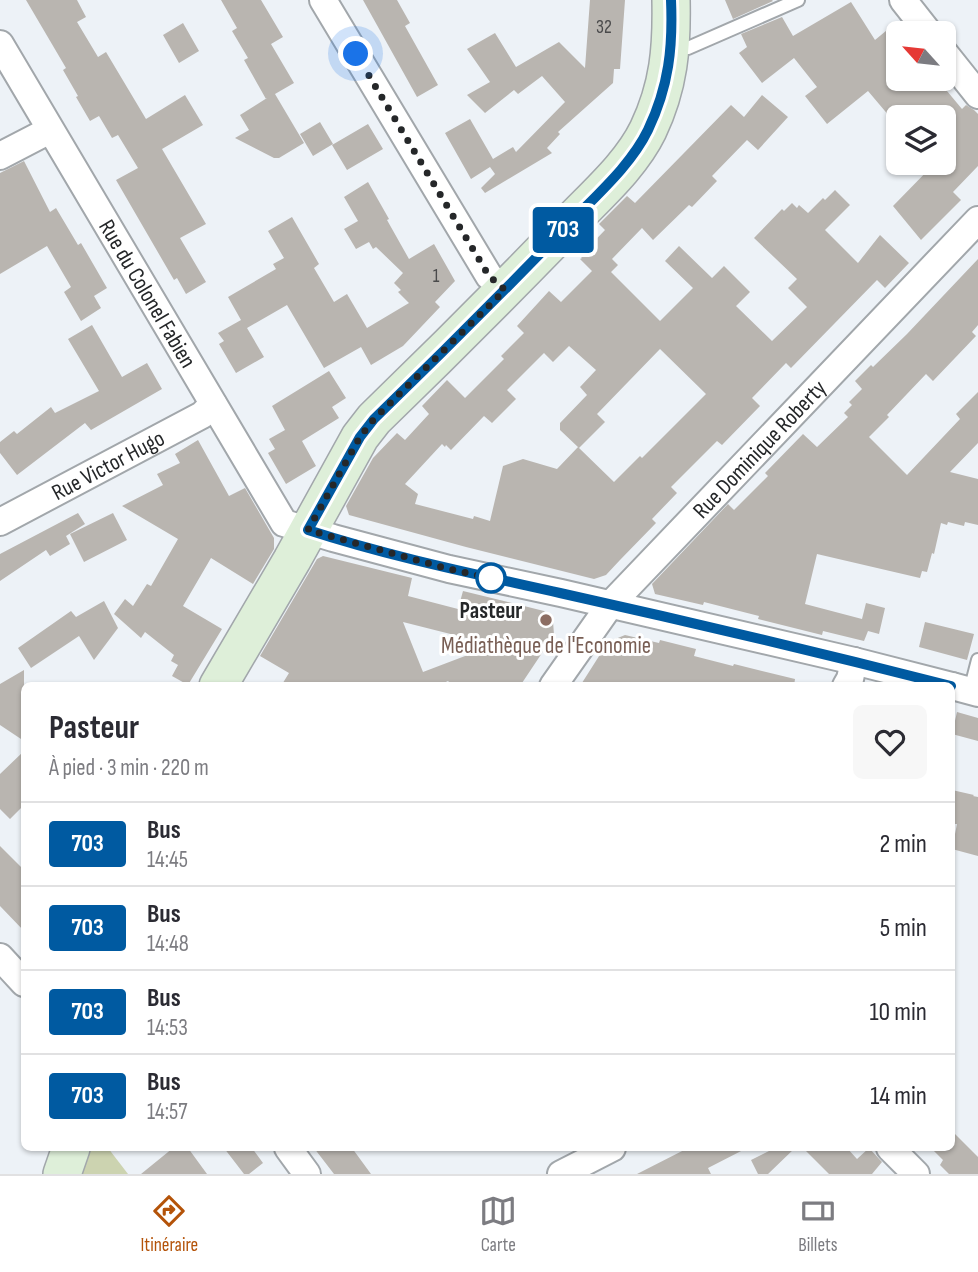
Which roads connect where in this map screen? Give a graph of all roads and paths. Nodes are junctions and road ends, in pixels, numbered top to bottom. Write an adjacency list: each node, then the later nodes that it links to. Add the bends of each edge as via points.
1 (323, 0): 13 (street, via 489,276)
2 (671, 0): 7 (street)
3 (798, 0): 7 (lane, via 688,48)
4 (904, 0): 5 (street)
5 (920, 21)
6 (0, 44): 10 (street, Rue du Colonel Fabien)
7 (671, 45): 13 (street, via 666,81 648,130 634,152)
8 (956, 67): 9 (street)
9 (978, 95)
10 (50, 130): 11 (street); 14 (street, Rue du Colonel Fabien)
11 (0, 156)
12 (978, 220): 17 (street, Rue Dominique Roberty)
13 (505, 290): 16 (street, via 374,419)
14 (213, 404): 15 (street, Rue Victor Hugo, via 202,415); 16 (street, Rue du Colonel Fabien, via 284,523)
15 (0, 522)
16 (308, 530): 17 (street, Rue du Colonel Fabien, via 449,569); 20 (street)
17 (610, 605): 19 (street, Rue du Colonel Fabien); 21 (street, Rue Dominique Roberty)
18 (978, 660): 23 (lane)
19 (850, 674): 22 (street, Rue du Colonel Fabien)
20 (220, 682)
21 (556, 682)
22 (910, 682)
23 (963, 689)
24 (0, 957): 25 (street)
25 (21, 980)
26 (70, 1151): 30 (street)
27 (290, 1151): 31 (street)
28 (606, 1151): 32 (street)
29 (893, 1151): 33 (street)
30 (62, 1174)
31 (307, 1174)
32 (561, 1174)
33 (916, 1174)

